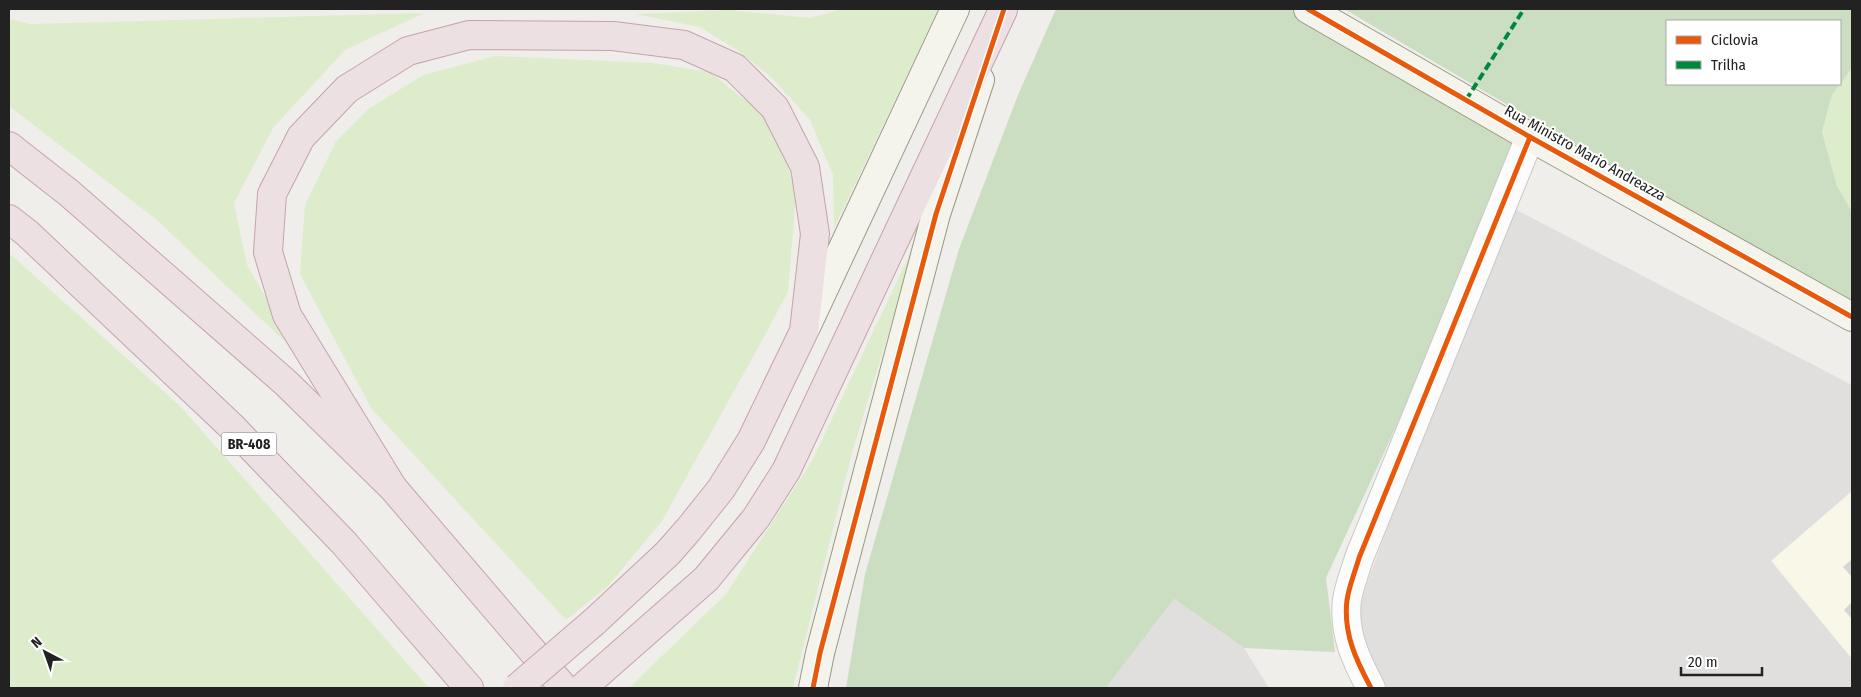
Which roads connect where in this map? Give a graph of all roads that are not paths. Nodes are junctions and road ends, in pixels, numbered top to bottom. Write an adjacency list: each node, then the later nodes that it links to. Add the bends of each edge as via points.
1 (955, 9): 8 (street)
2 (1003, 9): 13 (highway, via 786,471 756,518 706,579); 14 (street, via 936,214)
3 (1308, 9): 4 (street, Rua Ministro Mario Andreazza)
4 (1530, 137): 7 (street, Rua Ministro Mario Andreazza); 15 (street, via 1359,558 1347,598 1346,624 1354,656)
5 (9, 146): 9 (highway, via 70,193 286,383)
6 (9, 219): 10 (highway, BR-408, via 232,427 344,543)
7 (1852, 317)
8 (804, 331): 9 (highway, via 815,234 805,167 775,108 735,68 684,45 613,36 469,35 408,51 347,89 301,137 272,194 268,252 287,315); 11 (highway, bridge, via 751,440 721,489 689,529 594,622)
9 (393, 488): 12 (highway)
10 (469, 688)
11 (517, 688)
12 (564, 688)
13 (582, 688)
14 (813, 688)
15 (1371, 688)

